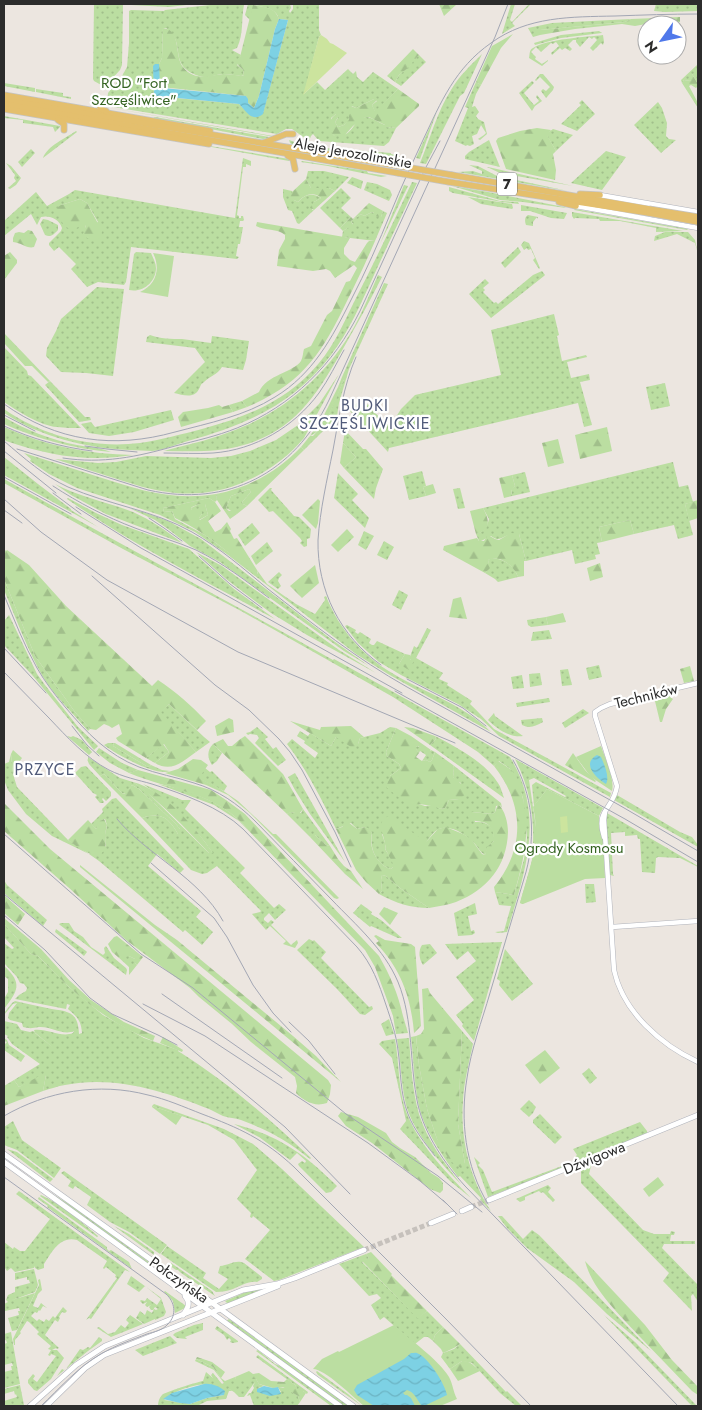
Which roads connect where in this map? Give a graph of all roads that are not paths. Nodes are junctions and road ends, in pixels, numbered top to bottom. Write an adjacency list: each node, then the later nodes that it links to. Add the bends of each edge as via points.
1 (4, 95): 7 (main road)
2 (4, 100): 5 (main road, Aleje Jerozolimskie / 7)
3 (98, 101): 7 (main road)
4 (4, 104): 5 (main road, Aleje Jerozolimskie / 7)
5 (13, 104): 9 (main road, Aleje Jerozolimskie / 7)
6 (4, 109): 8 (main road)
7 (107, 113): 11 (main road)
8 (57, 118): 10 (main road, via 64,124); 13 (main road, via 200,143)
9 (160, 129): 11 (main road, Aleje Jerozolimskie / 7); 13 (main road, Aleje Jerozolimskie / 7)
10 (64, 130)
11 (245, 140): 12 (main road, Aleje Jerozolimskie / 7)
12 (263, 143): 14 (main road, Aleje Jerozolimskie / 7); 14 (main road, via 290,133 293,134 288,139 289,144)
13 (236, 146): 15 (main road, Aleje Jerozolimskie / 7)
14 (302, 149): 17 (main road, Aleje Jerozolimskie / 7, bridge)
15 (279, 153): 16 (main road, Aleje Jerozolimskie / 7); 16 (main road, via 293,159 295,169 300,160)
16 (314, 159): 19 (main road, Aleje Jerozolimskie / 7, bridge)
17 (561, 193): 18 (main road); 23 (main road, Aleje Jerozolimskie / 7)
18 (600, 195): 24 (street)
19 (545, 197): 20 (main road); 23 (main road, Aleje Jerozolimskie / 7)
20 (565, 204): 21 (main road); 22 (main road)
21 (576, 206): 25 (street)
22 (570, 210)
23 (649, 211): 24 (main road, Aleje Jerozolimskie / 7, bridge); 25 (main road, Aleje Jerozolimskie / 7, bridge)
24 (698, 213): 25 (street)
25 (698, 227)
26 (698, 682): 28 (street, Techników, via 610,704 595,713 617,786 601,825 606,844)
27 (698, 921): 28 (street)
28 (612, 927): 29 (street, via 614,972 626,1000 663,1042)
29 (698, 1062)
30 (698, 1115): 33 (main road, Dźwigowa)
31 (4, 1154): 39 (main road, Połczyńska)
32 (4, 1162): 40 (main road, Połczyńska)
33 (489, 1200)
34 (470, 1207): 35 (main road)
35 (462, 1211)
36 (453, 1214): 37 (main road)
37 (431, 1223)
38 (364, 1250): 41 (main road)
39 (158, 1265): 40 (main road); 43 (main road, Połczyńska)
40 (154, 1272): 42 (main road, Połczyńska)
41 (295, 1278): 43 (main road, via 243,1290); 45 (main road)
42 (182, 1292): 44 (main road, Połczyńska); 47 (main road, via 189,1303)
43 (212, 1303): 44 (main road); 45 (main road, Połczyńska)
44 (204, 1307): 46 (main road, Połczyńska); 47 (main road)
45 (221, 1309): 46 (main road); 51 (main road, Połczyńska)
46 (211, 1313): 49 (main road, via 104,1355 85,1368); 50 (main road, Połczyńska)
47 (184, 1315): 48 (main road, via 95,1352)
48 (30, 1406)
49 (46, 1406)
50 (340, 1406)
51 (353, 1406)

